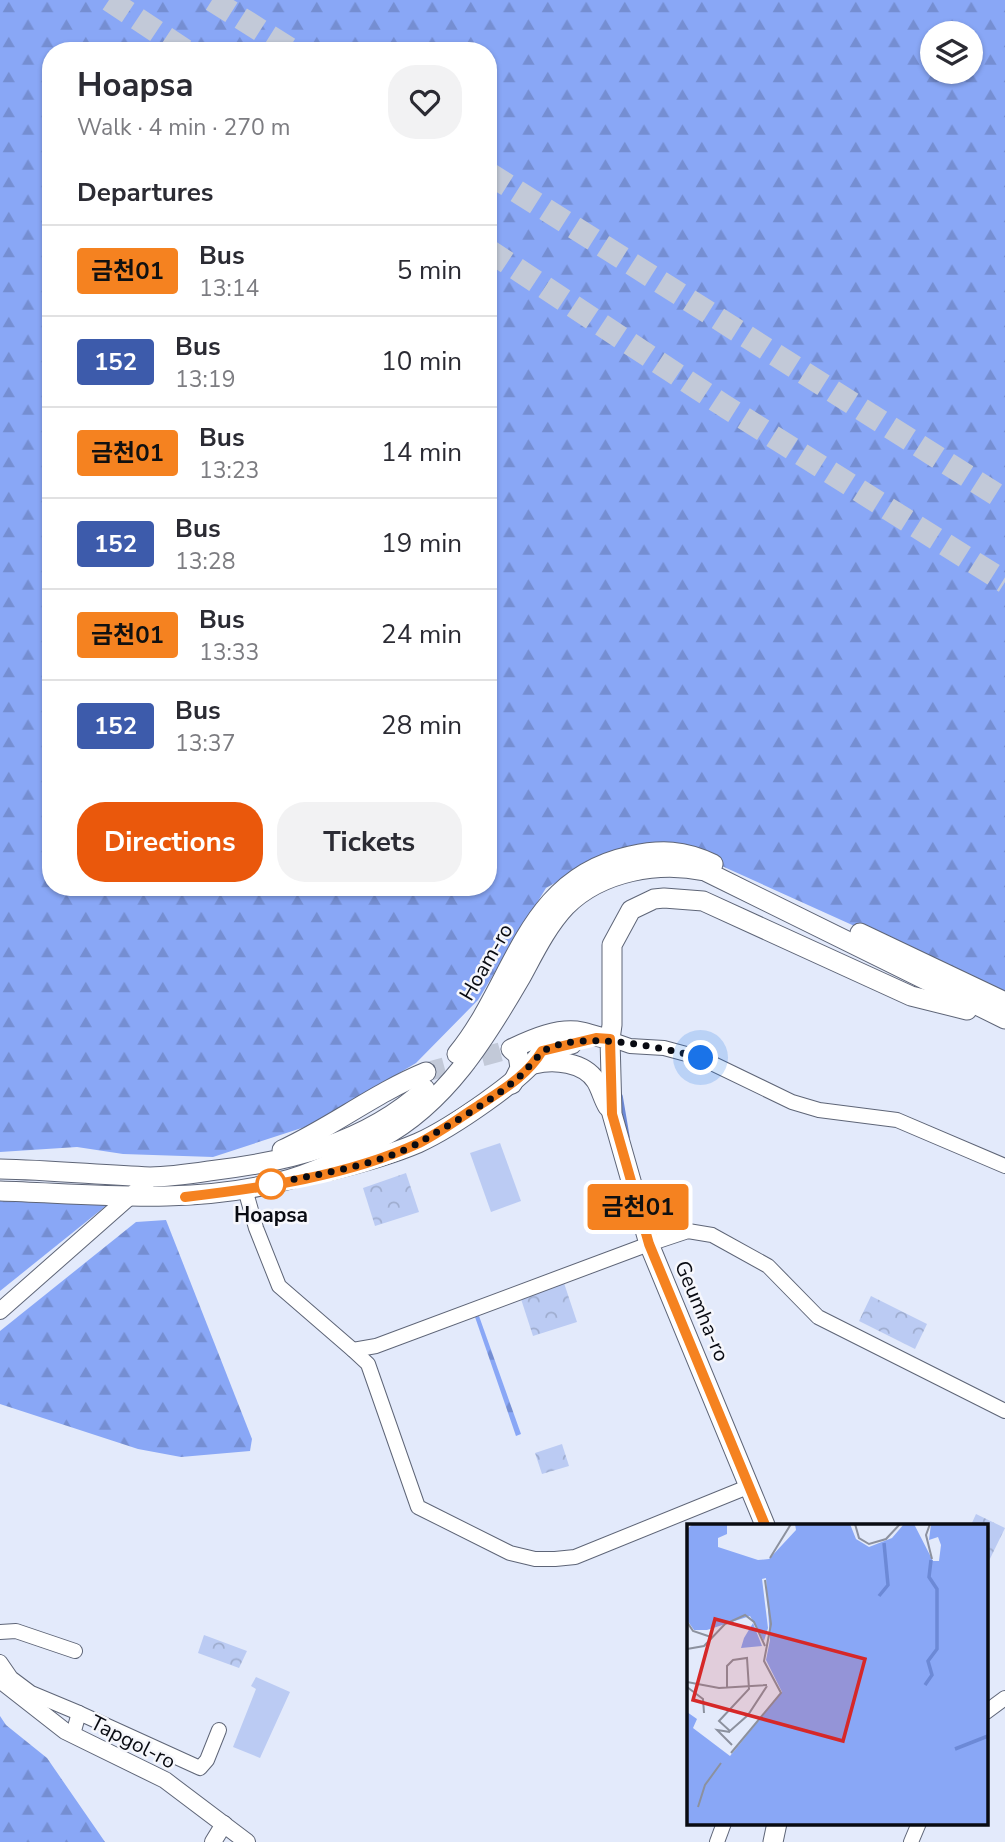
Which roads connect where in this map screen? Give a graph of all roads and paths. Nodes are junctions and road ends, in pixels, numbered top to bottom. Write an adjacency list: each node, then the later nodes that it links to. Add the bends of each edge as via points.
1 (1005, 1013): 2 (main road, Geumha-ro, via 911,996 703,901 672,897 638,906 618,930 611,959 612,1025); 8 (main road, Hoam-ro, via 697,856 672,850 618,859 568,883 545,906 462,1048 408,1105 332,1146); 11 (main road, Hoam-ro, via 705,872 676,867 642,869 589,890 567,905 471,1058 413,1118 381,1139)
2 (603, 1039): 3 (main road, via 552,1047 542,1051); 5 (main road, via 583,1032 558,1033 511,1049 520,1068); 6 (main road, Geumha-ro); 7 (street, via 701,1058 792,1102 897,1120)
3 (534, 1064): 5 (main road); 6 (main road, via 549,1060 583,1069 596,1080)
4 (426, 1072): 8 (main road, via 396,1085 322,1132)
5 (512, 1084): 11 (main road, via 420,1142 363,1163)
6 (612, 1114): 15 (main road, Geumha-ro)
7 (1005, 1166)
8 (242, 1167): 10 (main road, Hoam-ro)
9 (0, 1169): 10 (main road, Hoam-ro)
10 (152, 1177): 14 (street)
11 (282, 1182): 12 (main road, Hoam-ro)
12 (245, 1189): 14 (main road, Hoam-ro, via 185,1197); 17 (street, via 279,1286)
13 (0, 1191): 14 (main road, Hoam-ro)
14 (133, 1195): 16 (street)
15 (649, 1244): 17 (street, via 376,1346); 18 (street, via 688,1231 712,1235 768,1266 818,1317); 19 (main road, Geumha-ro)
16 (0, 1311)
17 (353, 1350): 19 (street, via 368,1364 418,1507 510,1553 535,1559 575,1557)
18 (1005, 1410)
19 (750, 1486): 20 (main road, Geumha-ro)
20 (765, 1524)
21 (0, 1632): 22 (street, via 16,1631)
22 (75, 1651)
23 (0, 1662): 27 (street, via 11,1678 31,1693)
24 (0, 1680): 29 (street, Tapgol-ro, via 44,1717)
25 (1005, 1698): 26 (street)
26 (988, 1711)
27 (79, 1713): 28 (street, via 201,1768); 29 (street)
28 (219, 1730)
29 (73, 1734): 30 (street, Tapgol-ro, via 164,1780)
30 (224, 1824): 33 (street); 34 (street, Tapgol-ro)
31 (723, 1825): 35 (street)
32 (918, 1825): 36 (street)
33 (213, 1842)
34 (247, 1842)
35 (717, 1842)
36 (911, 1842)

